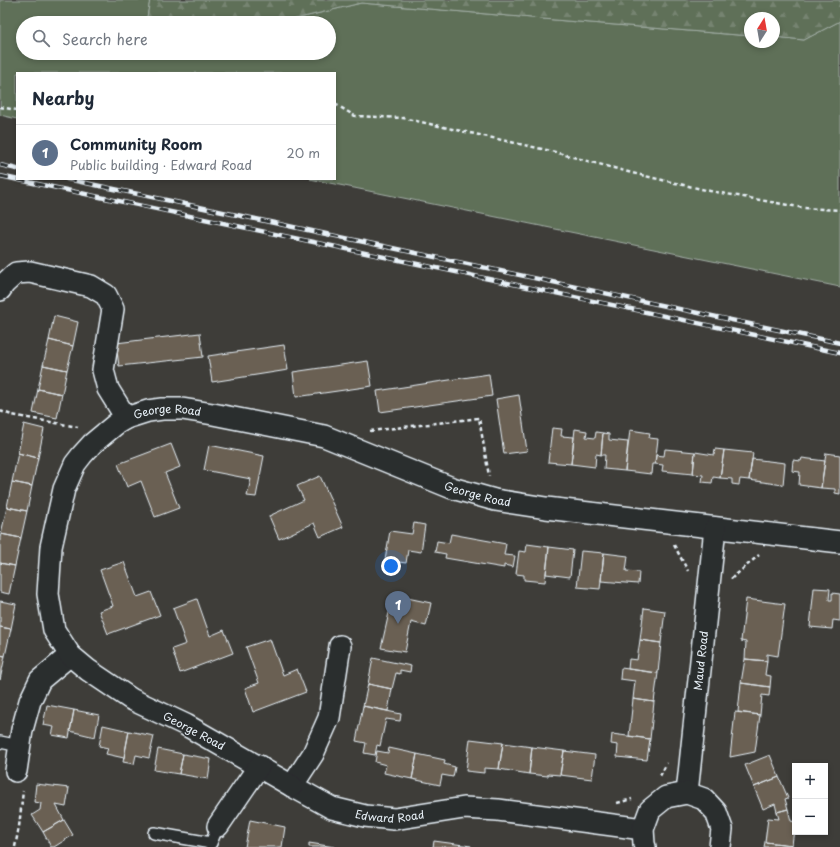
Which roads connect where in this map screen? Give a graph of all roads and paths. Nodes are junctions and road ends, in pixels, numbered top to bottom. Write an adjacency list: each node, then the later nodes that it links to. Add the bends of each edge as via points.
1 (336, 105): 4 (path, via 355,116 402,118 551,151 710,191 804,208)
2 (0, 107): 3 (path)
3 (16, 110)
4 (840, 210)
5 (0, 290): 7 (street, George Road, via 16,273 30,272 91,286 106,295 113,310 103,370 108,389)
6 (0, 411): 8 (path, via 12,416)
7 (126, 418): 8 (street, George Road); 11 (street, George Road, via 162,409 212,414 324,436 452,488 495,500)
8 (107, 432): 18 (street, George Road, via 92,444 75,464 64,489 51,547 48,594 54,630)
9 (363, 432): 10 (path, via 479,418 488,476)
10 (494, 479)
11 (715, 528): 12 (street, George Road); 25 (street, Maud Road)
12 (840, 542)
13 (674, 544): 15 (path)
14 (763, 551): 16 (path)
15 (690, 575)
16 (731, 580)
17 (340, 646): 24 (street, via 329,718 313,754)
18 (70, 655): 19 (street, via 40,680 30,701 22,730); 21 (street, George Road, via 131,699 186,725)
19 (10, 744): 22 (street)
20 (668, 761): 23 (path)
21 (259, 766): 24 (street, George Road); 28 (street)
22 (16, 771): 31 (path, via 24,783)
23 (659, 778)
24 (292, 786): 30 (street, Edward Road, via 332,808 365,816 394,819 464,808 498,810)
25 (687, 793): 30 (street, via 666,797 650,810); 32 (street, via 704,799 716,812 722,829)
26 (636, 796): 27 (path)
27 (611, 805)
28 (218, 826): 29 (lane, via 211,843)
29 (154, 833)
30 (644, 838)
31 (15, 847)
32 (720, 847)

